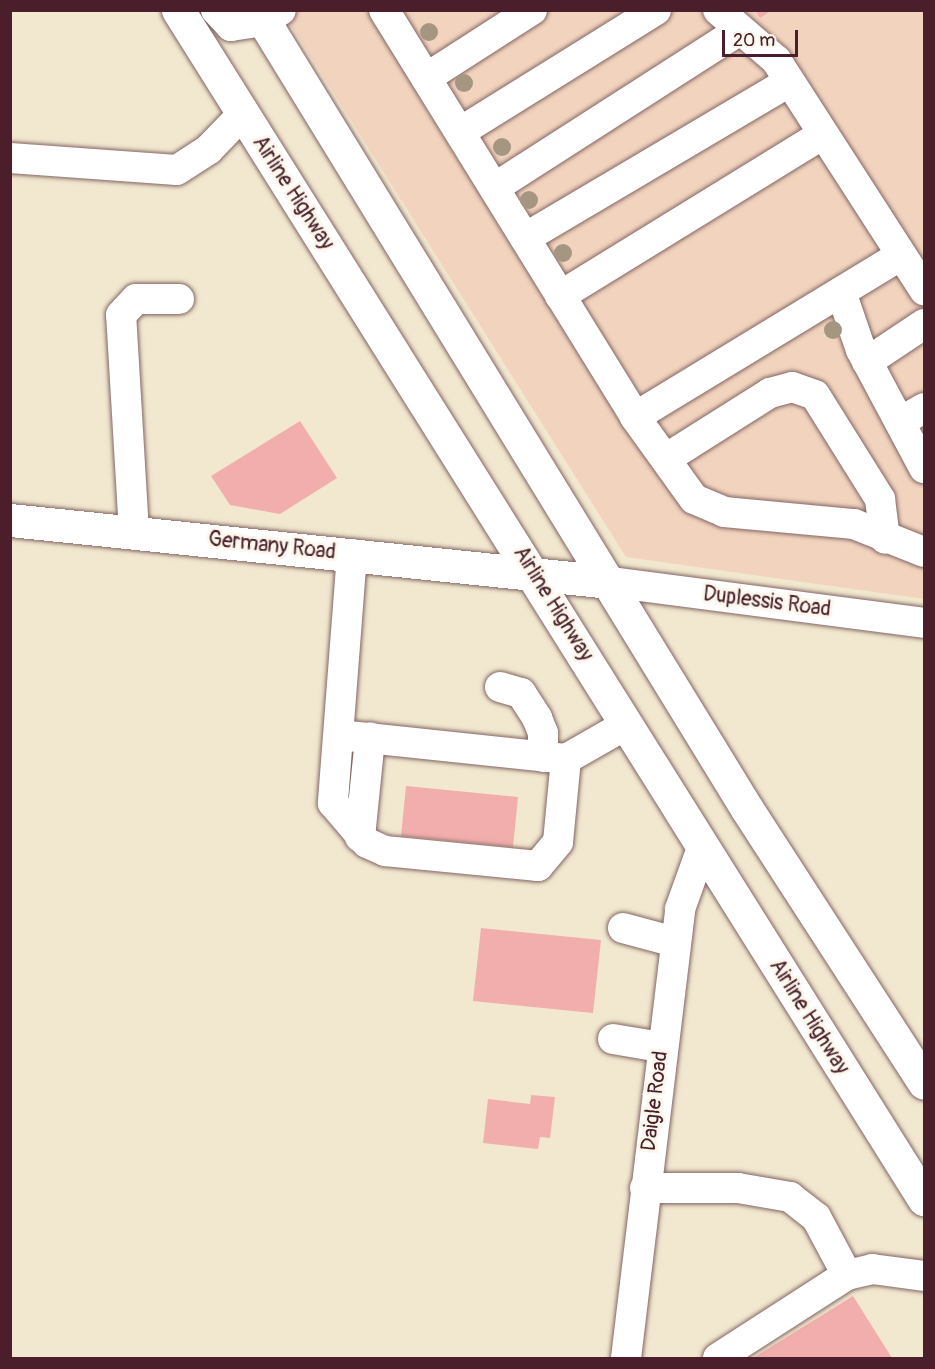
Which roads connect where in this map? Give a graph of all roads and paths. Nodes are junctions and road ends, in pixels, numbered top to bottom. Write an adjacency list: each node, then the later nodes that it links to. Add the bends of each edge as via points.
1 (178, 10): 10 (main road, Airline Highway)
2 (216, 10): 5 (street, via 231,26)
3 (532, 10): 8 (street)
4 (656, 10): 11 (street)
5 (267, 14): 33 (main road)
6 (397, 15): 8 (street)
7 (729, 20): 9 (street, via 776,60); 14 (street)
8 (426, 78): 11 (street)
9 (789, 82): 12 (street); 15 (street)
10 (242, 115): 13 (street, via 209,149 177,170); 32 (main road, Airline Highway)
11 (460, 132): 14 (street)
12 (823, 134): 16 (street); 19 (street)
13 (10, 159)
14 (494, 188): 15 (street)
15 (525, 238): 19 (street)
16 (901, 255): 17 (street); 18 (street)
17 (924, 290)
18 (841, 292): 22 (street); 24 (street)
19 (560, 296): 24 (street)
20 (179, 299): 28 (street, via 136,299 122,315)
21 (924, 324): 22 (street)
22 (867, 362): 23 (street)
23 (912, 415): 26 (street)
24 (635, 417): 25 (street)
25 (667, 458): 29 (street, via 694,499 724,512 854,524); 29 (street, via 770,393 800,389 815,395 880,499)
26 (924, 468)
27 (10, 520): 28 (main road, Germany Road)
28 (134, 532): 31 (main road, Germany Road)
29 (885, 539): 30 (street)
30 (924, 552)
31 (352, 554): 32 (main road, Germany Road); 37 (street, via 339,672)
32 (533, 571): 33 (main road, Germany Road); 36 (main road, Airline Highway)
33 (609, 582): 34 (street, Duplessis Road); 46 (main road, via 747,809)
34 (924, 623)
35 (500, 687): 39 (street, via 521,693)
36 (627, 724): 39 (street); 41 (main road, Airline Highway)
37 (339, 735): 38 (street); 40 (street, via 333,803)
38 (370, 738): 39 (street); 40 (street)
39 (555, 758): 40 (street, via 558,842 538,866 385,850)
40 (360, 837)
41 (702, 848): 43 (street, Daigle Road, via 680,909); 48 (main road, Airline Highway)
42 (623, 928): 43 (street)
43 (675, 942): 45 (street, Daigle Road)
44 (613, 1039): 45 (street)
45 (662, 1047): 47 (street, Daigle Road)
46 (924, 1083)
47 (645, 1188): 49 (street, via 738,1188 790,1197 816,1217); 51 (street, Daigle Road)
48 (924, 1199)
49 (847, 1275): 50 (street, via 872,1269); 52 (street)
50 (924, 1276)
51 (626, 1359)
52 (718, 1359)

